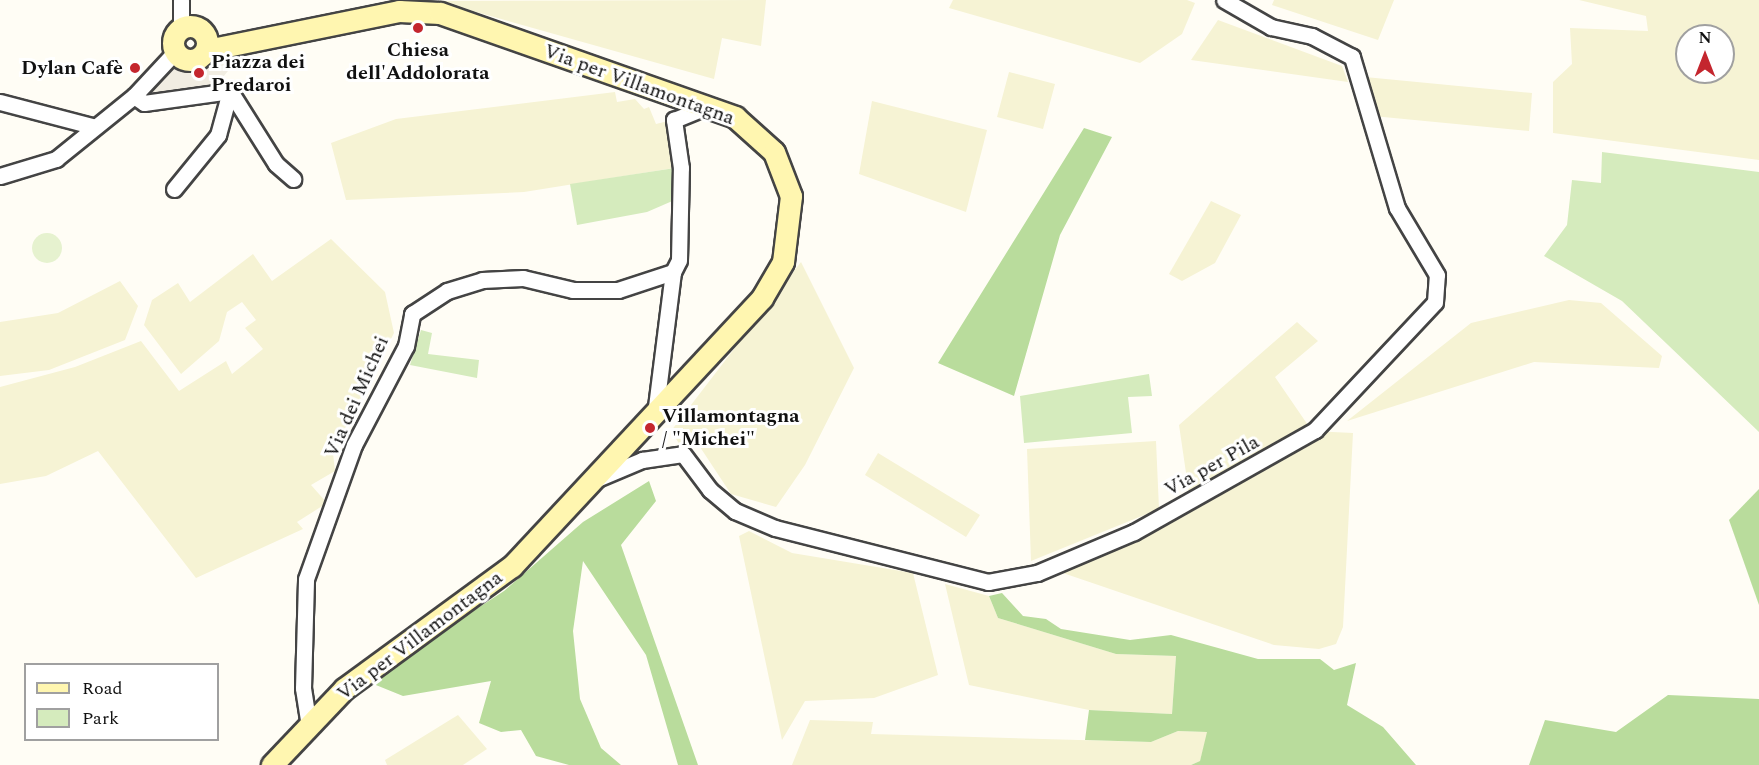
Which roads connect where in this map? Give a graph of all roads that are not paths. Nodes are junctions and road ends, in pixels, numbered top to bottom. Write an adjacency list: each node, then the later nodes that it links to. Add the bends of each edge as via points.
1 (181, 0): 4 (street)
2 (1224, 0): 17 (street, Via per Pila, via 1271,27 1312,36 1352,57 1397,208 1437,275 1436,302 1362,373 1315,430 1134,532 1036,573 988,582 775,528 735,511 710,490 683,454 642,460)
3 (404, 5): 5 (street, Via per Villamontagna); 10 (street, Via per Villamontagna, via 440,13)
4 (181, 28): 5 (street, via 202,30); 6 (street, via 172,44)
5 (207, 50): 6 (street, via 191,61)
6 (175, 52): 8 (street)
7 (230, 91): 8 (street, via 144,103); 13 (street, via 276,164); 14 (street, via 218,135)
8 (134, 96): 11 (street)
9 (0, 102): 11 (street)
10 (709, 106): 15 (street, via 674,120 681,168 679,260); 16 (street, Via per Villamontagna, via 735,117 774,152 790,196 790,234 783,262 762,298)
11 (95, 127): 12 (street, via 39,168)
12 (0, 176)
13 (293, 179)
14 (174, 189)
15 (673, 272): 16 (street); 18 (street, Via dei Michei, via 618,290 573,290 523,278 482,280 447,291 412,314 405,346 354,445 306,579 303,688)
16 (655, 414): 17 (street, Via per Villamontagna)
17 (596, 478): 18 (street, Via per Villamontagna, via 489,588 344,689)
18 (309, 726): 19 (street, Via per Villamontagna)
19 (272, 765)

